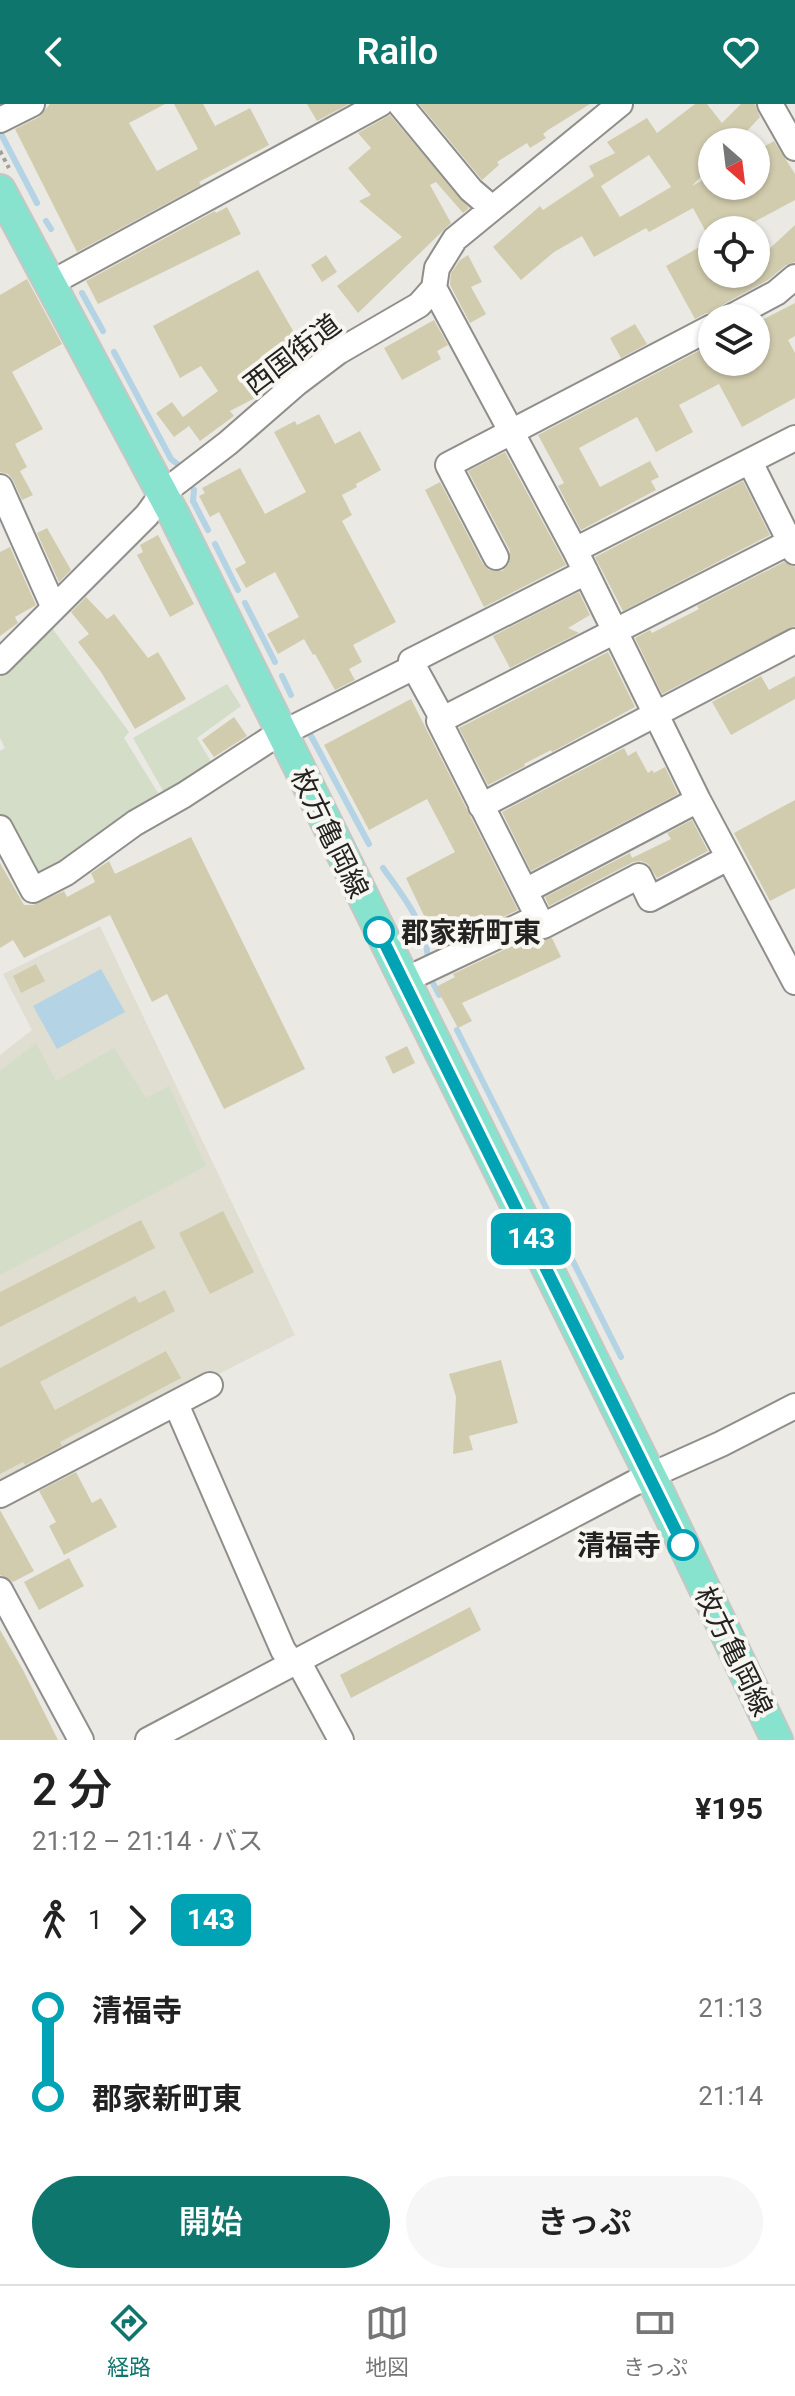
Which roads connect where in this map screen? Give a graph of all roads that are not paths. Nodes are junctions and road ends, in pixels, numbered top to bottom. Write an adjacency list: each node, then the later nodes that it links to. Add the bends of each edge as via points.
1 (32, 104): 6 (street)
2 (380, 104): 11 (street)
3 (400, 104): 9 (street)
4 (620, 104): 9 (street, 西国街道)
5 (770, 104): 7 (street)
6 (0, 120)
7 (794, 145)
8 (0, 190): 11 (main road, 枚方亀岡線)
9 (492, 208): 12 (street, 西国街道, via 455,239 437,268)
10 (795, 277): 13 (street)
11 (51, 283): 19 (main road, 枚方亀岡線)
12 (434, 288): 15 (street); 19 (street, 西国街道, via 419,305 338,352 297,383)
13 (755, 304)
14 (698, 334): 15 (street)
15 (512, 431): 21 (street, via 448,465); 22 (street)
16 (795, 438): 17 (street)
17 (750, 462): 20 (street); 22 (street)
18 (0, 487): 23 (street)
19 (163, 493): 23 (street, 西国街道); 30 (main road, 枚方亀岡線)
20 (792, 547): 24 (street)
21 (496, 557)
22 (580, 561): 24 (street); 27 (street, via 411,661)
23 (54, 608): 26 (street, 西国街道)
24 (616, 631): 28 (street); 29 (street)
25 (795, 641): 28 (street)
26 (0, 662)
27 (414, 667): 29 (street); 30 (street)
28 (658, 715): 31 (street); 32 (street)
29 (443, 720): 32 (street, via 439,721)
30 (281, 734): 33 (street, via 33,890); 37 (main road, 枚方亀岡線)
31 (698, 800): 34 (street); 35 (street)
32 (481, 806): 35 (street)
33 (0, 828)
34 (728, 858): 36 (street, via 650,899 639,876 543,926); 38 (street)
35 (525, 891): 36 (street)
36 (538, 917): 37 (street)
37 (403, 981): 42 (main road, 枚方亀岡線)
38 (795, 982)
39 (210, 1385): 40 (street)
40 (176, 1404): 43 (street); 45 (street, via 283,1650)
41 (795, 1406): 42 (street)
42 (649, 1476): 45 (street); 49 (main road, 枚方亀岡線)
43 (0, 1495)
44 (0, 1590): 46 (street)
45 (296, 1663): 47 (street); 48 (street)
46 (81, 1740)
47 (148, 1740)
48 (341, 1740)
49 (777, 1740)

